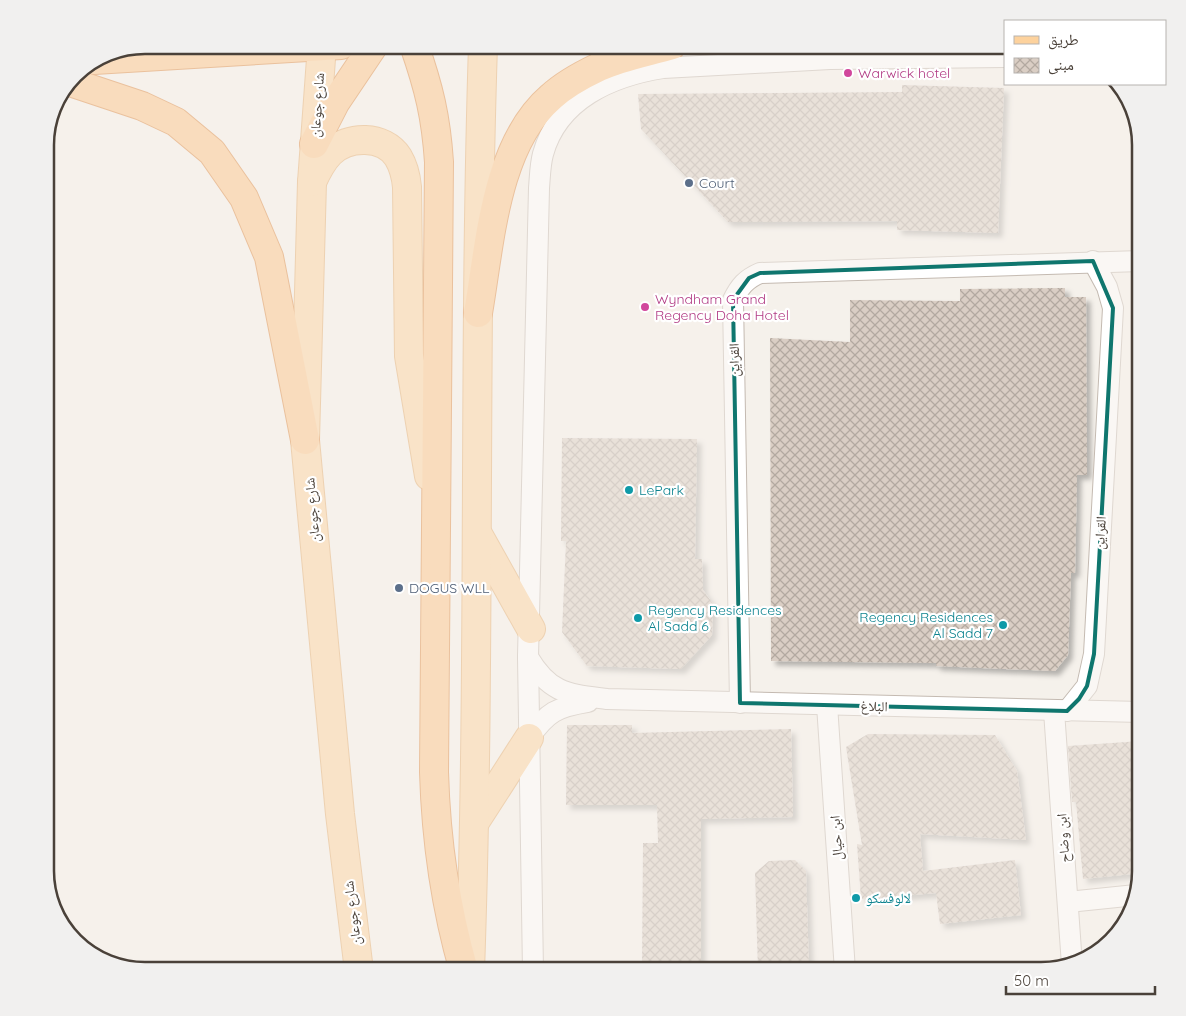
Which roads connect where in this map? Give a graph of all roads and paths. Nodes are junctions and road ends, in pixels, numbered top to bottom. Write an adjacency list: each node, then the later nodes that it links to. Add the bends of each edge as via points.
1 (194, 54): 8 (highway)
2 (327, 54): 10 (main road, شارع جوعان)
3 (368, 54): 10 (highway, via 335,103)
4 (417, 54): 16 (highway, via 436,121 439,162)
5 (483, 54): 14 (main road)
6 (642, 54): 14 (highway, via 601,66 576,79 550,97 530,120 510,156 494,220)
7 (1004, 57): 18 (street, via 689,65 639,72 609,82 586,94 566,112 542,154 539,188)
8 (116, 59)
9 (77, 84): 15 (highway, via 134,103 176,122 212,152 244,198 270,257)
10 (314, 144): 11 (main road, شارع جوعان)
11 (312, 182): 15 (main road, شارع جوعان); 16 (main road, via 321,163 331,152 342,144 357,140 374,141 388,147 405,170 409,356)
12 (1093, 261): 13 (street, القراين); 21 (street, القراين, via 760,273 740,286 733,300); 23 (street, القراين, via 1107,287 1113,308 1094,654 1087,686)
13 (1132, 261)
14 (478, 312): 17 (main road)
15 (305, 440): 30 (main road, شارع جوعان)
16 (436, 517): 31 (highway, via 436,827 442,881)
17 (478, 534): 18 (main road); 26 (main road)
18 (531, 629): 19 (street)
19 (528, 657): 20 (street, البلاغ, via 536,671 556,690); 25 (street)
20 (607, 699): 21 (street, البلاغ); 25 (street, البلاغ, via 556,709)
21 (740, 703): 22 (street, البلاغ)
22 (827, 705): 23 (street, البلاغ); 34 (street, ابن حيال)
23 (1061, 711): 24 (street, البلاغ); 28 (street, ابن وضاح)
24 (1132, 712)
25 (529, 738): 26 (main road); 33 (street)
26 (475, 822): 32 (main road)
27 (1129, 896): 28 (street)
28 (1068, 902): 29 (street, ابن وضاح)
29 (1071, 957)
30 (357, 962)
31 (462, 962)
32 (470, 962)
33 (533, 962)
34 (843, 962)

